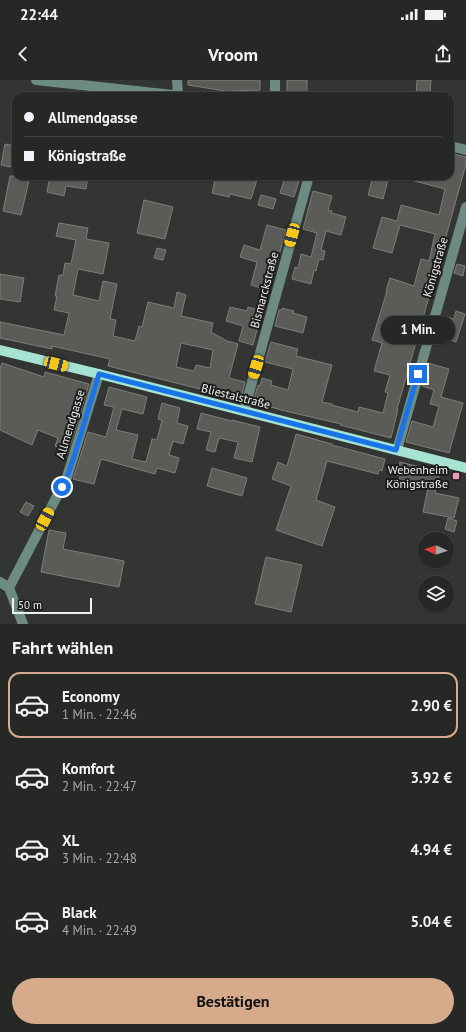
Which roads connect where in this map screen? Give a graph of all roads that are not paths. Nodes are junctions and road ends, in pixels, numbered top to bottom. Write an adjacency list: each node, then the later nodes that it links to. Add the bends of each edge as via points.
1 (36, 80): 4 (street)
2 (177, 80): 5 (street)
3 (274, 80): 6 (street)
4 (144, 92)
5 (179, 92)
6 (275, 92)
7 (454, 147): 8 (street)
8 (466, 150)
9 (308, 180): 13 (street, Bismarckstraße)
10 (466, 207): 14 (street, Königstraße)
11 (0, 350): 12 (main road, Bliestalstraße)
12 (99, 374): 13 (main road, Bliestalstraße); 17 (street, Allmendgasse, via 67,477)
13 (244, 411): 14 (main road, Bliestalstraße)
14 (396, 450): 15 (main road, Bliestalstraße)
15 (466, 468)
16 (0, 582): 17 (street)
17 (9, 588): 18 (street)
18 (23, 624)

